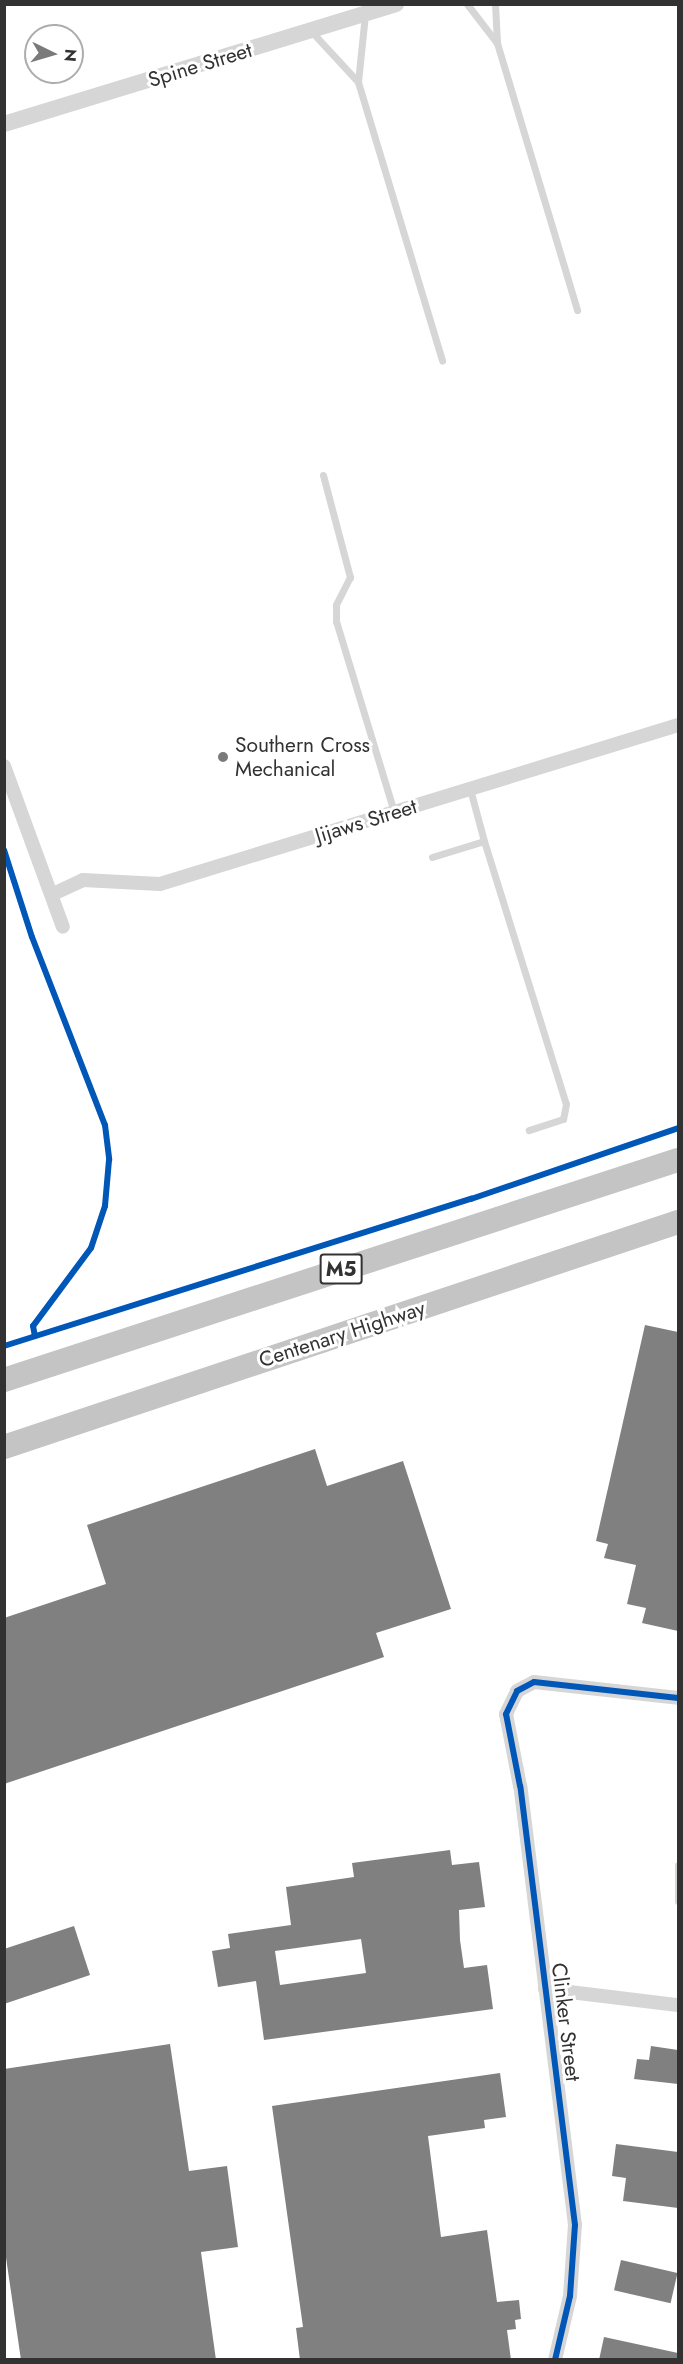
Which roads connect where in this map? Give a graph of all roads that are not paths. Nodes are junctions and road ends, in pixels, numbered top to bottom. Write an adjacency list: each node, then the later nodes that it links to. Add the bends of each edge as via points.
1 (396, 4): 4 (street, Spine Street)
2 (467, 4): 6 (lane)
3 (495, 4): 6 (lane)
4 (365, 14): 5 (street, Spine Street); 7 (lane)
5 (311, 31): 7 (lane); 8 (street, Spine Street)
6 (497, 43): 9 (lane)
7 (358, 82): 10 (lane)
8 (4, 124)
9 (577, 310)
10 (442, 361)
11 (323, 475): 15 (lane, via 350,578 336,604 336,621)
12 (678, 724): 14 (street, Jijaws Street)
13 (4, 766): 18 (street)
14 (470, 789): 15 (street, Jijaws Street); 16 (lane)
15 (394, 812): 18 (street, Jijaws Street, via 160,884 83,880)
16 (484, 840): 17 (lane); 20 (lane, via 566,1104 563,1119)
17 (432, 857)
18 (53, 894): 19 (street)
19 (63, 927)
20 (529, 1131)
21 (678, 1160): 23 (highway, M5)
22 (678, 1222): 24 (highway, Centenary Highway)
23 (4, 1380)
24 (4, 1447)
25 (678, 1698): 28 (street, Clinker Street, via 548,1682 517,1691 505,1726 520,1786)
26 (678, 1865): 27 (lane)
27 (678, 1901)
28 (545, 1989): 29 (street); 30 (street, Clinker Street, via 575,2225 570,2296)
29 (678, 2005)
30 (555, 2360)

